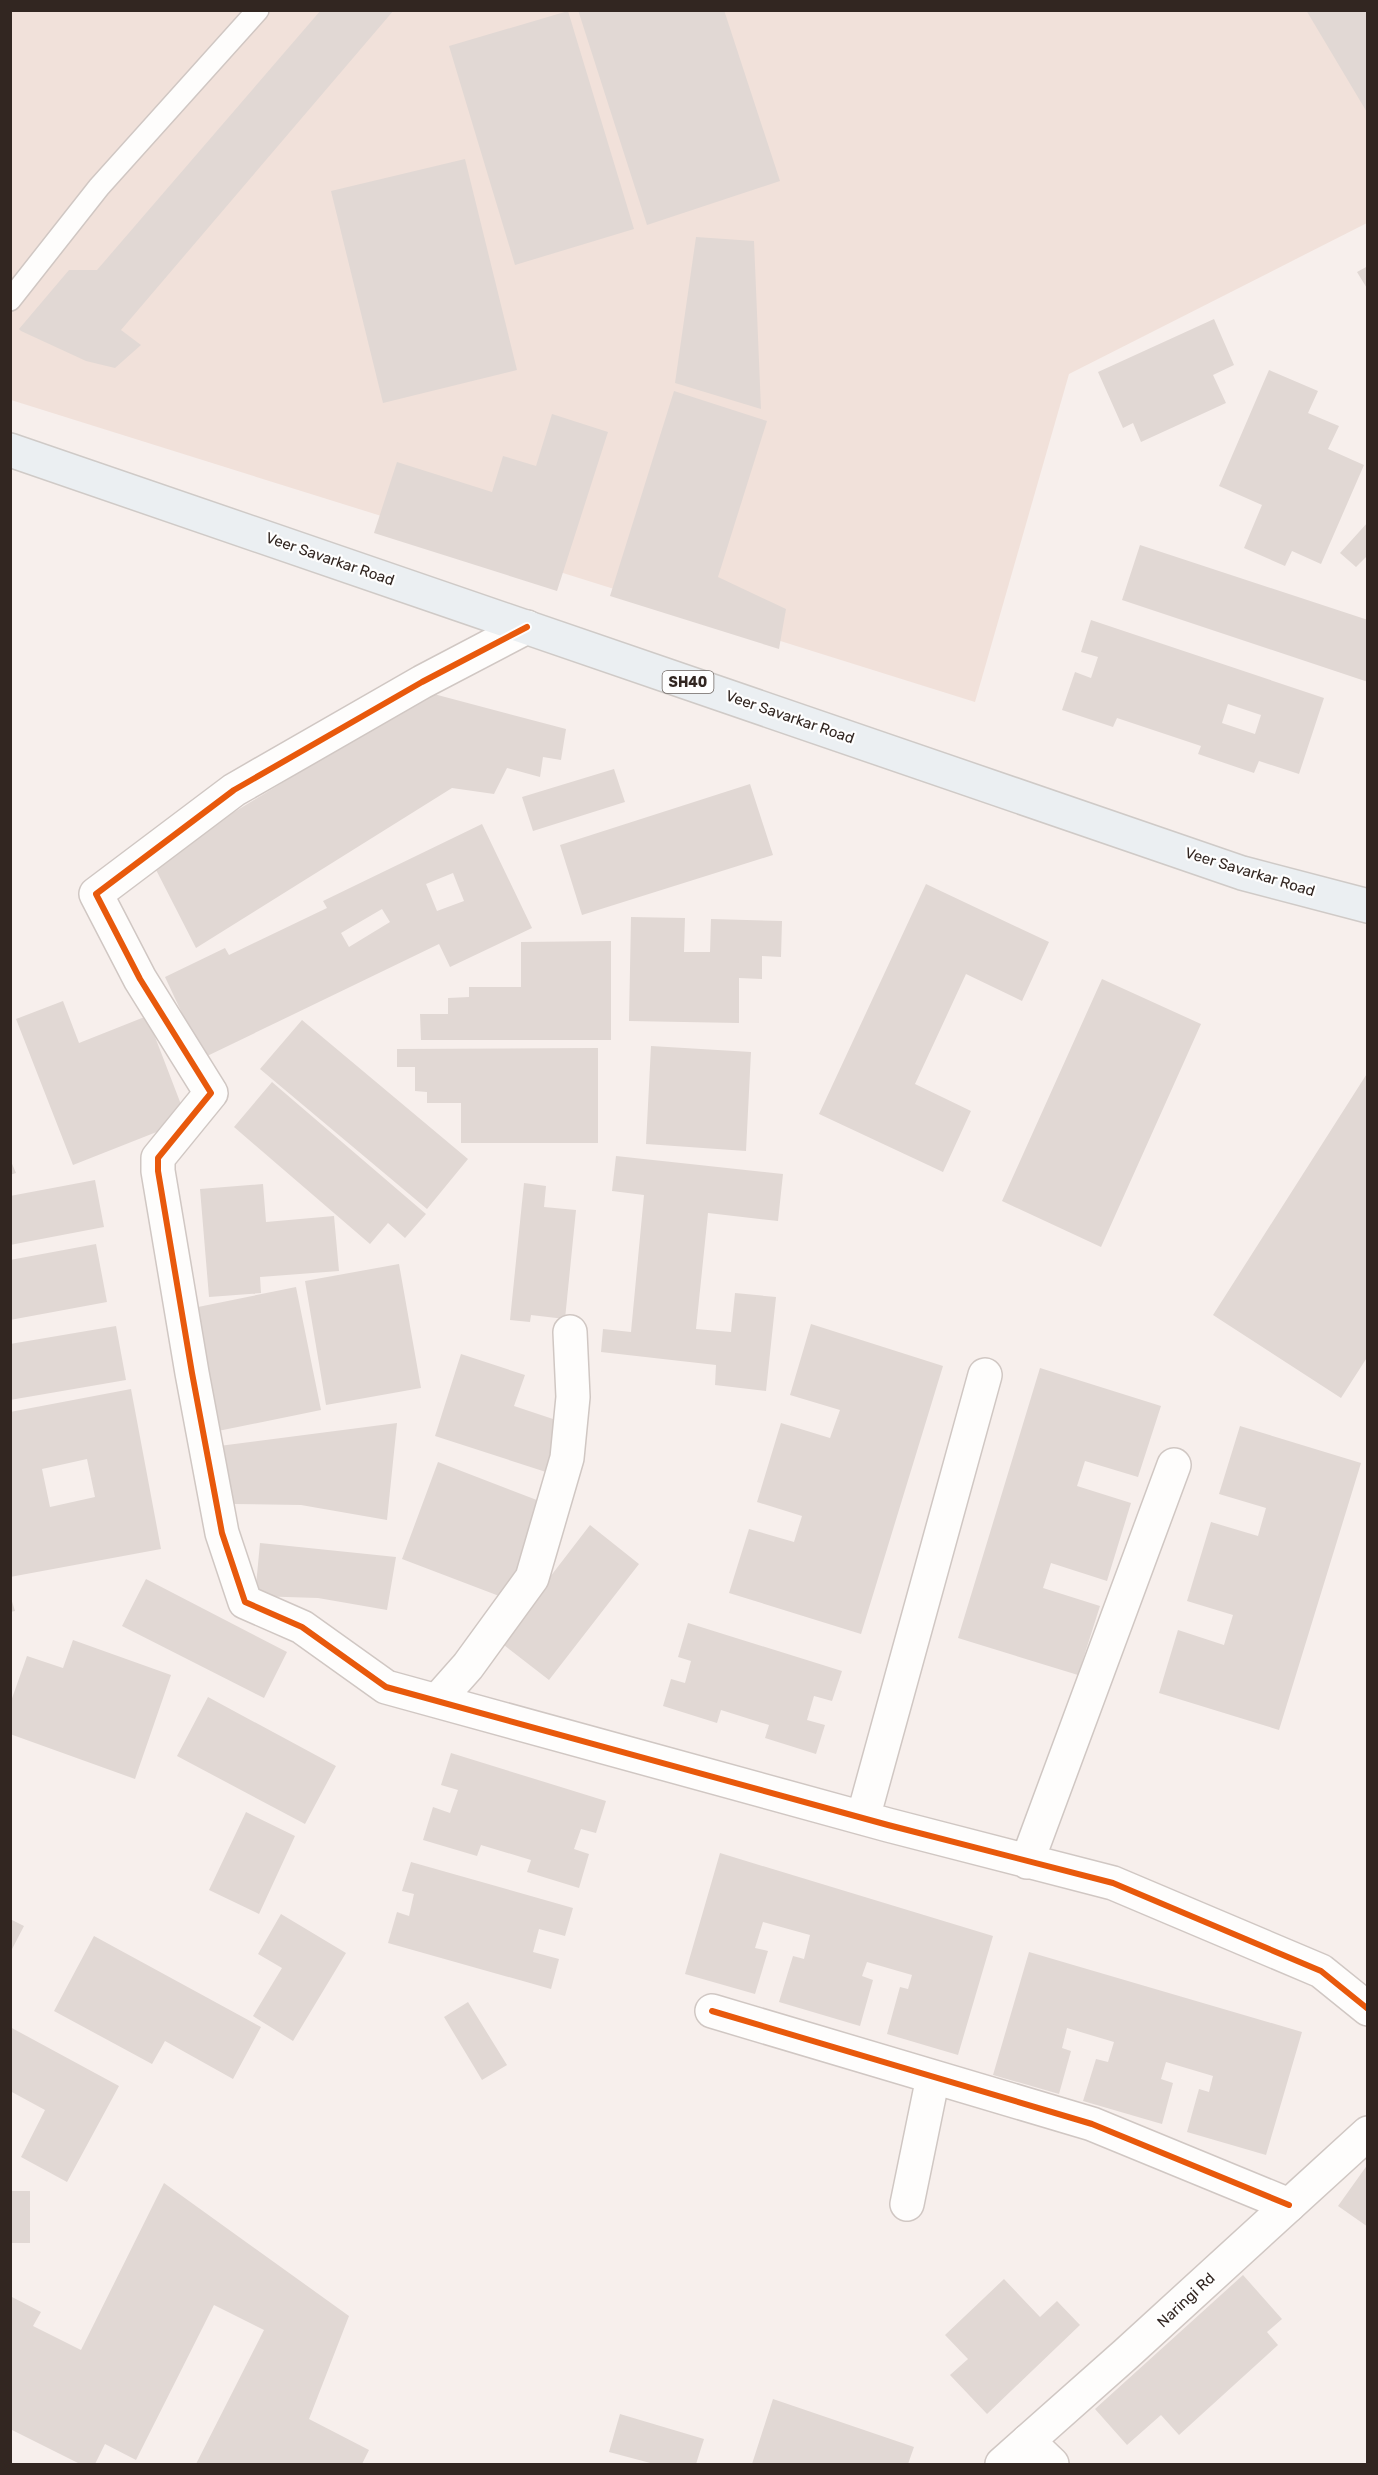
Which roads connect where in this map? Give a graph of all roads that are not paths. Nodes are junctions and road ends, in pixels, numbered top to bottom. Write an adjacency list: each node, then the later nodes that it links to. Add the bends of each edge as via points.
1 (258, 10): 2 (lane, via 99,186)
2 (10, 300)
3 (10, 450): 4 (main road, Veer Savarkar Road / SH40)
4 (527, 627): 5 (main road, Veer Savarkar Road / SH40, via 1242,873); 9 (street, via 234,790 96,894 140,979 211,1093 158,1158 158,1171 222,1533 245,1602 302,1627 386,1687)
5 (1368, 906)
6 (570, 1332): 9 (street, via 573,1397 567,1458 532,1578 468,1666)
7 (986, 1375): 10 (street)
8 (1174, 1465): 11 (street)
9 (436, 1701): 10 (street)
10 (863, 1818): 11 (street)
11 (1027, 1862): 12 (street, via 1113,1883 1228,1930 1321,1971)
12 (1368, 2009)
13 (712, 2011): 14 (street)
14 (933, 2077): 16 (street); 17 (street, via 1092,2124)
15 (1368, 2133): 17 (street, Naringi Rd)
16 (907, 2204)
17 (1289, 2205): 18 (street, Naringi Rd)
18 (1028, 2441): 19 (street, Naringi Rd); 20 (street)
19 (1002, 2464)
20 (1052, 2464)

